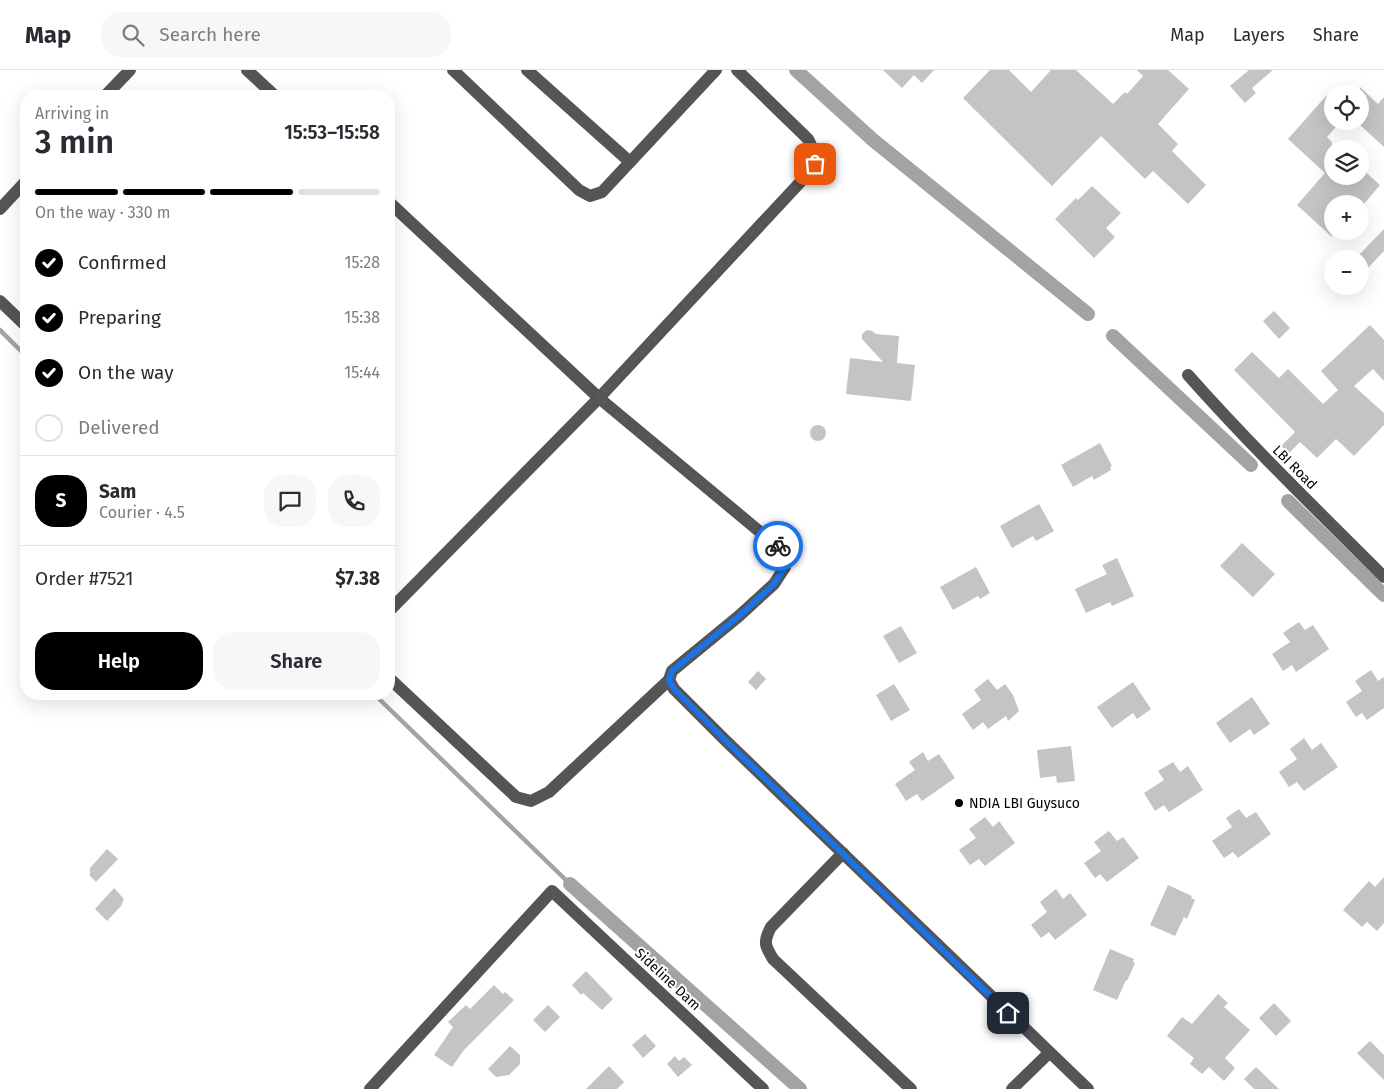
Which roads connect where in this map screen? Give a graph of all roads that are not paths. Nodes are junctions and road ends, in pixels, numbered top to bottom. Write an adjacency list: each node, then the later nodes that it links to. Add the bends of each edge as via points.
1 (130, 70): 7 (street)
2 (247, 70): 8 (street)
3 (453, 70): 9 (street, via 579,190 590,196 602,192)
4 (527, 70): 9 (street)
5 (716, 70): 9 (street)
6 (737, 70): 16 (street, via 808,139 816,153 815,164)
7 (111, 90)
8 (269, 90)
9 (630, 162)
10 (20, 186): 11 (street)
11 (0, 208)
12 (395, 208): 16 (street)
13 (0, 300): 14 (street)
14 (20, 320)
15 (1188, 375): 17 (street, LBI Road)
16 (598, 398): 18 (street); 19 (street, via 785,554 785,567 774,584 672,671)
17 (1384, 577)
18 (395, 605)
19 (669, 680): 20 (street, via 549,792 531,801 516,797); 21 (street, via 700,716)
20 (395, 684)
21 (843, 853): 22 (street); 25 (street, via 771,927 765,946 773,959)
22 (1049, 1053): 26 (street); 27 (street)
23 (374, 1088): 24 (street, Sideline Dam, via 550,893)
24 (763, 1089)
25 (911, 1089)
26 (1012, 1089)
27 (1088, 1089)

